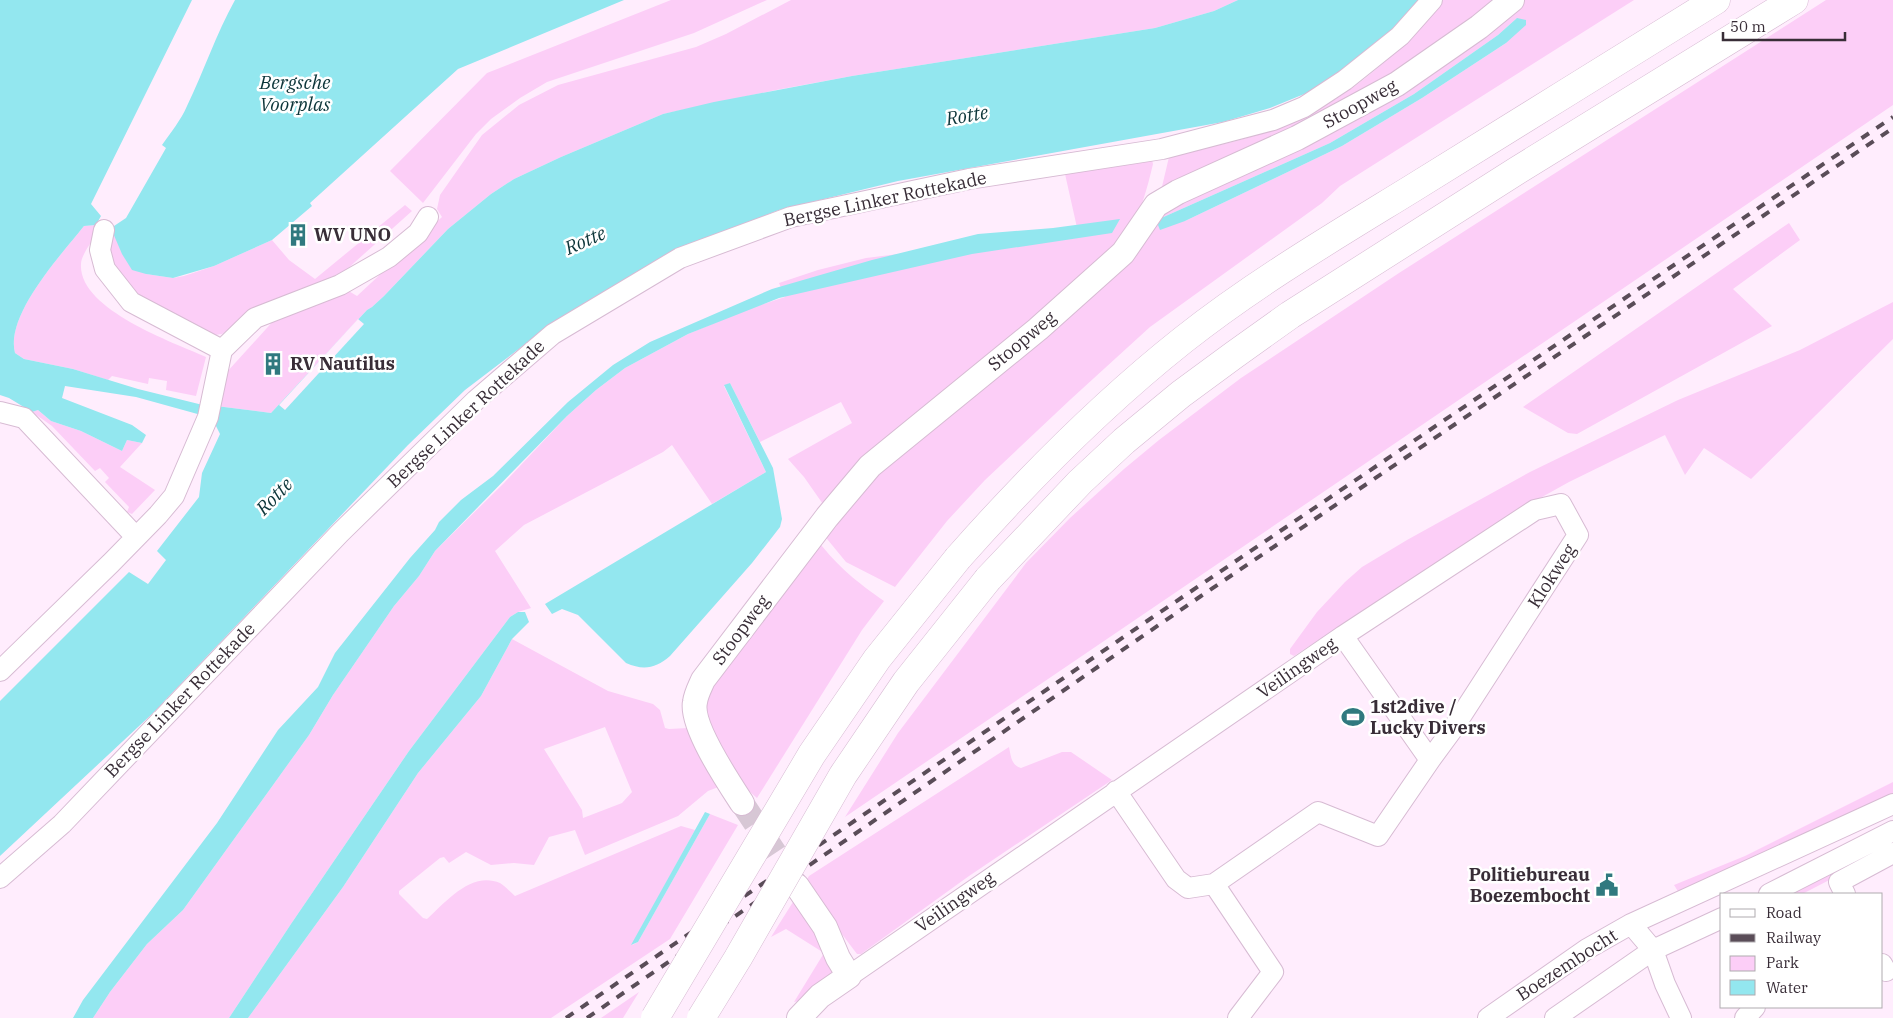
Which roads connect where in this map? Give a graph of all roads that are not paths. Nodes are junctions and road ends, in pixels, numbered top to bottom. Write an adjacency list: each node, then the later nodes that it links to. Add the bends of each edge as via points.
1 (1432, 0): 18 (street, Bergse Linker Rottekade, via 1400,36 1345,80 1304,107 1273,120 1162,149 969,179 791,217 680,258 553,334 476,400 340,533 62,824)
2 (1512, 0): 14 (street, Stoopweg, via 1471,33 1390,88 1297,138 1178,192 1156,206 1123,253 1038,329 870,466 827,516 700,687 694,703 699,729)
3 (1716, 0): 28 (highway, bridge, via 1260,284 1184,340 1081,430 1018,491 958,558 877,659 818,746)
4 (1794, 0): 29 (highway, bridge, via 1290,315 1181,394 1086,476 988,579 906,682 843,775)
5 (428, 217): 7 (street, via 418,233 390,256 340,285 255,318)
6 (104, 230): 7 (street, via 100,250 105,270 131,302)
7 (222, 350): 9 (street, via 210,411 174,496)
8 (0, 412): 9 (street, via 24,418)
9 (136, 537): 11 (street)
10 (1343, 636): 12 (street, Veilingweg); 12 (street, Klokweg, via 1535,510 1561,504 1578,535); 13 (street, Veilingweg)
11 (3, 663)
12 (1430, 760): 19 (street, via 1378,836 1318,812)
13 (1116, 791): 19 (street, via 1176,879 1188,888); 26 (street, Veilingweg)
14 (742, 803)
15 (1893, 804): 24 (street)
16 (1893, 831): 22 (street)
17 (1893, 854): 21 (street)
18 (0, 878)
19 (1214, 884): 31 (street, via 1273,972)
20 (797, 886): 26 (street, via 825,927)
21 (1842, 888)
22 (1771, 893)
23 (1720, 919): 25 (street)
24 (1631, 924): 25 (street, Boezembocht); 32 (street, Boezembocht, via 1587,949)
25 (1653, 950): 33 (street); 34 (street, Boezembocht)
26 (849, 976): 30 (street, Veilingweg, via 820,996)
27 (1754, 1008): 35 (street)
28 (654, 1018)
29 (701, 1018)
30 (800, 1018)
31 (1238, 1018)
32 (1488, 1018)
33 (1555, 1018)
34 (1681, 1018)
35 (1745, 1018)

